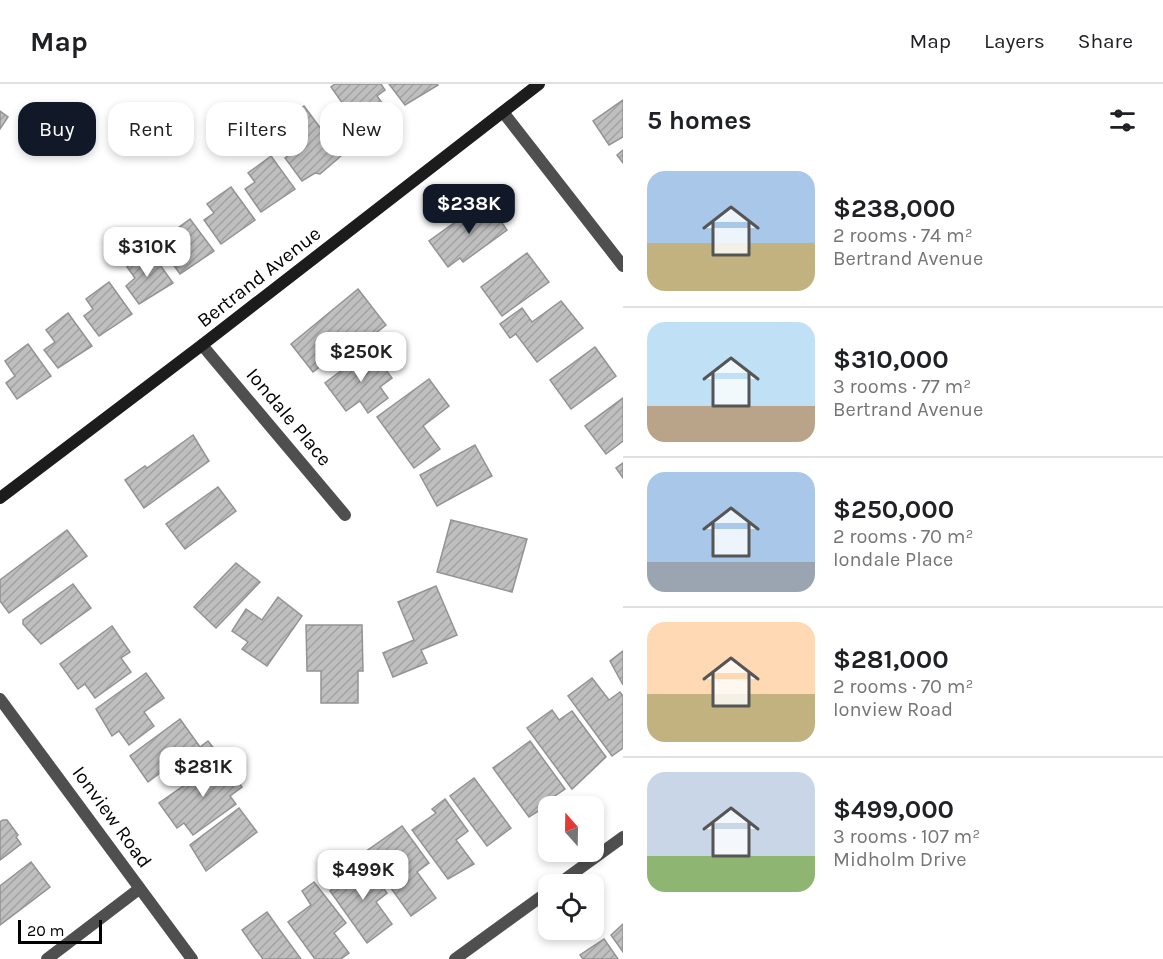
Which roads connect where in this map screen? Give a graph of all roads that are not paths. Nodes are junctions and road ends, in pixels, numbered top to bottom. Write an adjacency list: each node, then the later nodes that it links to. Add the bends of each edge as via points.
1 (539, 84): 2 (street, Bertrand Avenue)
2 (503, 112): 3 (street); 4 (street, Bertrand Avenue)
3 (623, 266)
4 (202, 345): 5 (street, Bertrand Avenue); 6 (street, Iondale Place)
5 (0, 498)
6 (345, 515)
7 (0, 699): 10 (street, Ionview Road)
8 (623, 837): 9 (street)
9 (572, 874)
10 (139, 889): 12 (street); 13 (street, Ionview Road)
11 (538, 899): 14 (street)
12 (47, 959)
13 (192, 959)
14 (455, 959)

